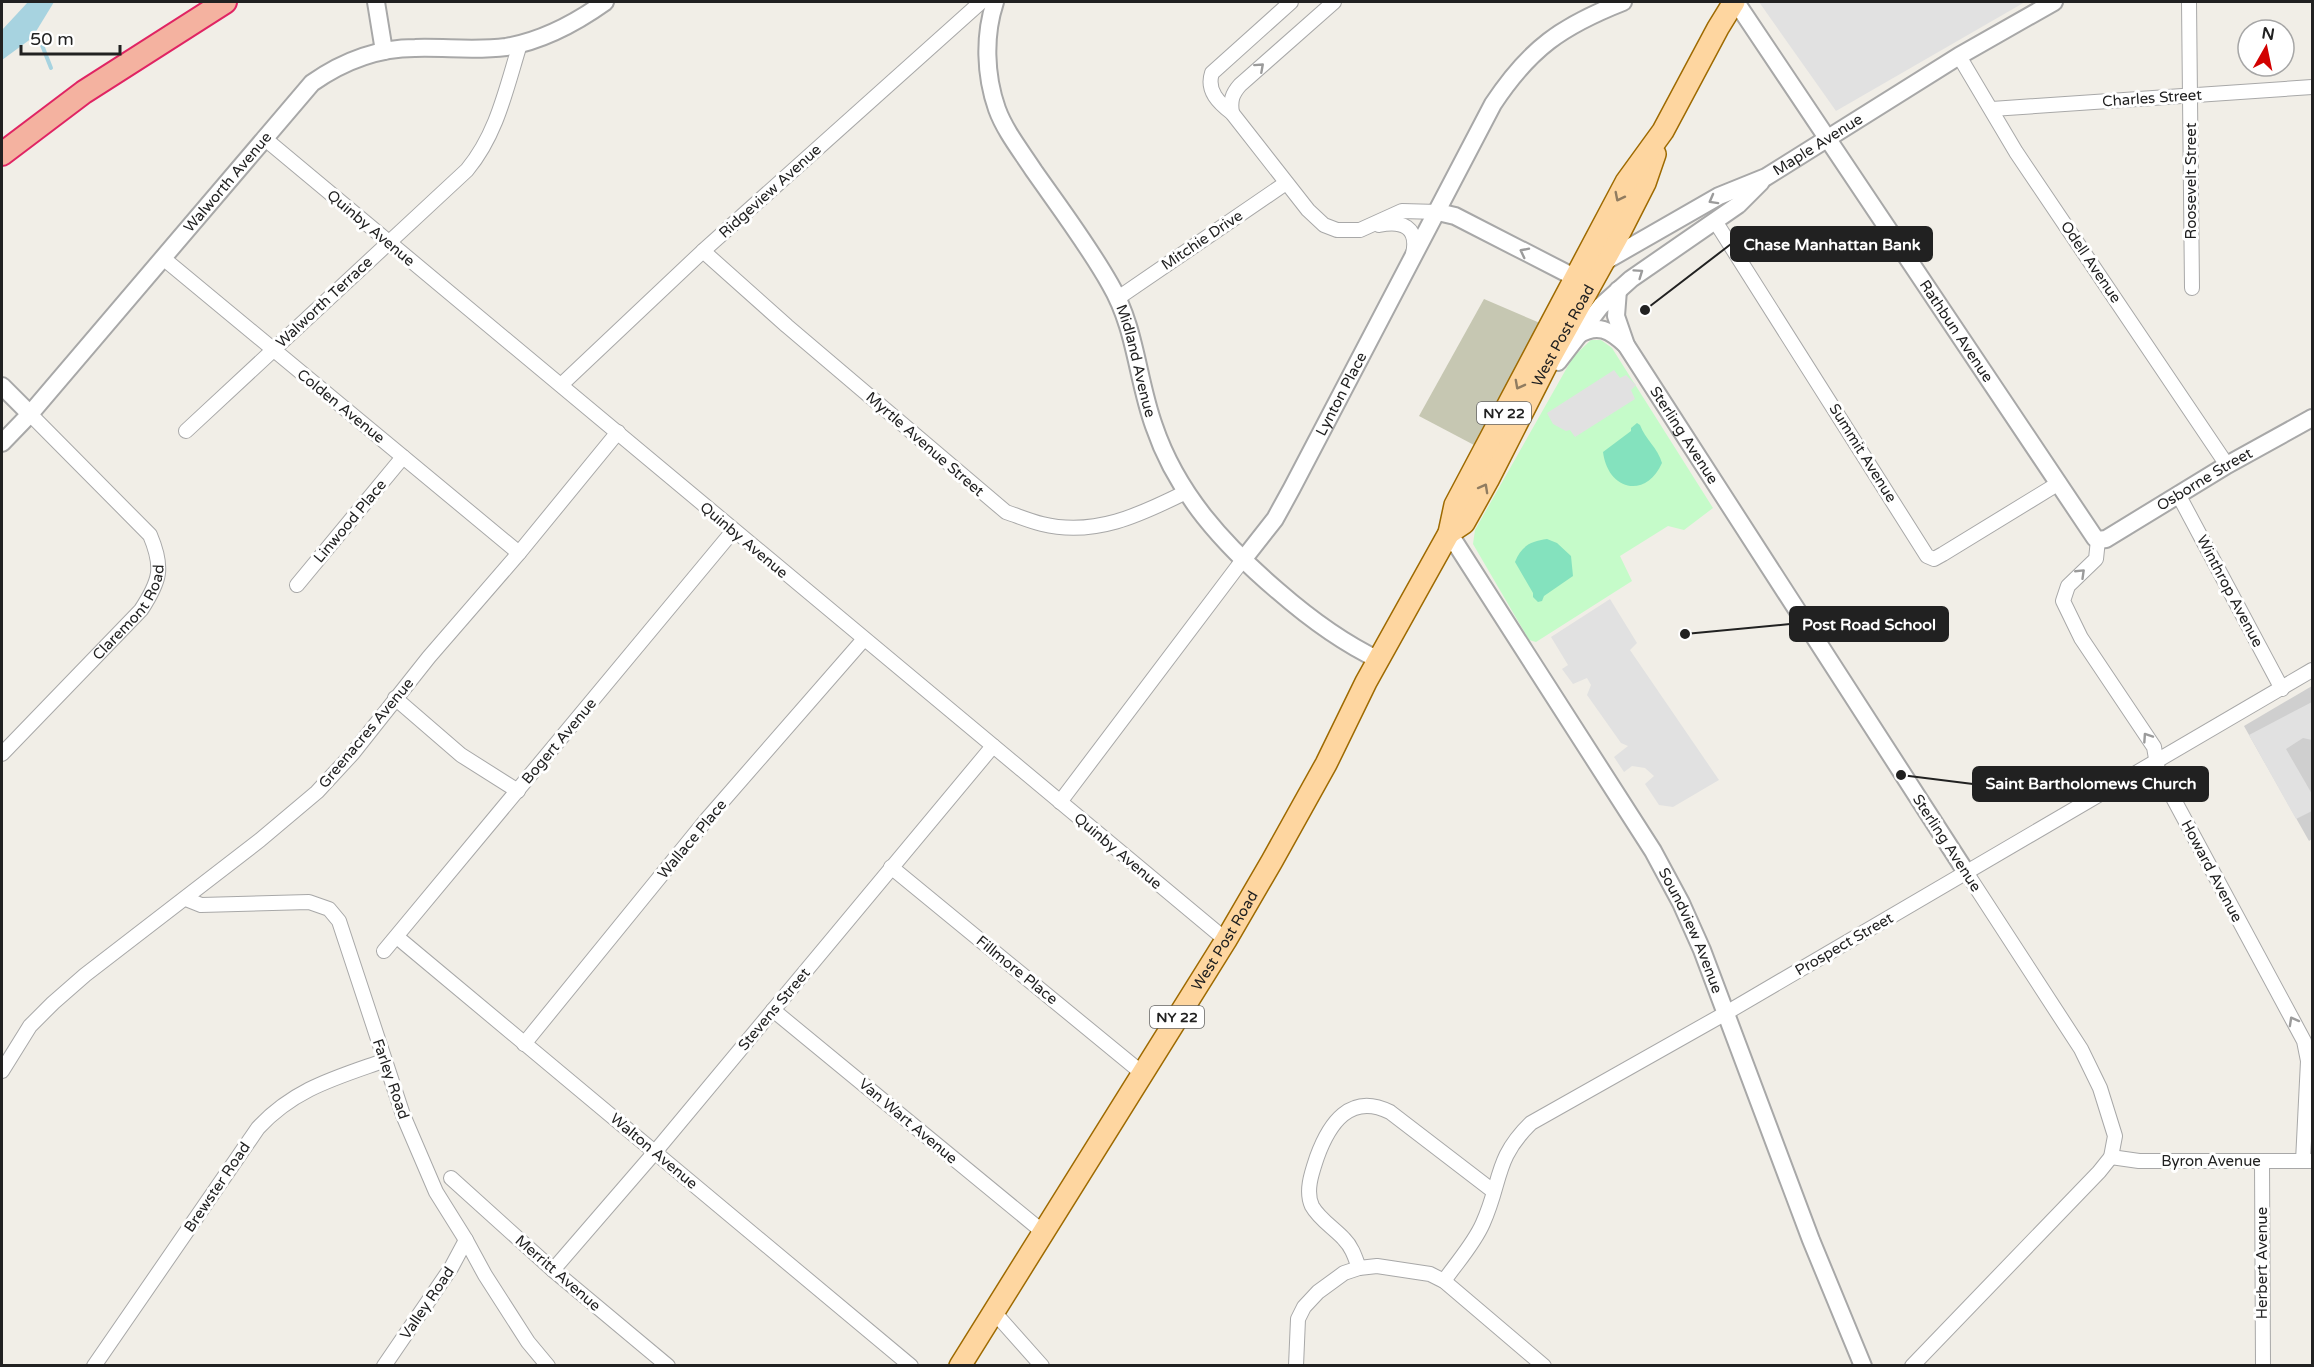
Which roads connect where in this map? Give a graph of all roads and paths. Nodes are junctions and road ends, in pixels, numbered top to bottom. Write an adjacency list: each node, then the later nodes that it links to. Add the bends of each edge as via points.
1 (197, 2): 21 (highway, via 80,77)
2 (225, 2): 24 (highway, via 84,92)
3 (376, 2): 14 (street)
4 (605, 2): 13 (street, Walworth Avenue, via 565,26)
5 (981, 2): 31 (street, Ridgeview Avenue)
6 (995, 2): 38 (street, Midland Avenue, via 987,61 997,110)
7 (1291, 2): 19 (street, via 1212,73 1212,91)
8 (1334, 2): 19 (street, one-way to 8, via 1230,104 1240,85)
9 (1735, 2): 20 (main road, West Post Road / NY 22); 23 (street, Rathbun Avenue)
10 (2054, 2): 15 (street, Maple Avenue)
11 (2189, 2): 17 (street, Roosevelt Street)
12 (1614, 3): 27 (street, Lynton Place, via 1563,31 1517,69 1493,104)
13 (520, 44): 14 (street, Walworth Avenue); 30 (street, Walworth Terrace, via 495,125 482,149 458,179)
14 (384, 51): 22 (street, Walworth Avenue, via 322,76)
15 (1959, 56): 18 (street, Odell Avenue); 23 (street, Maple Avenue)
16 (2313, 87): 17 (street, Charles Street)
17 (2190, 95): 18 (street, Charles Street); 36 (street, Roosevelt Street)
18 (1992, 109): 51 (street, Odell Avenue, via 2016,152)
19 (1232, 113): 26 (street)
20 (1663, 131): 33 (main road, West Post Road / NY 22, via 1645,183); 35 (main road, West Post Road / NY 22, one-way to 35, via 1626,182)
21 (2, 135)
22 (264, 138): 30 (street, Quinby Avenue); 32 (street, Walworth Avenue)
23 (1828, 138): 25 (street, Maple Avenue); 52 (street, Rathbun Avenue)
24 (2, 154)
25 (1766, 177): 28 (street); 33 (street, Maple Avenue, one-way to 33, via 1719,196)
26 (1286, 183): 29 (street, via 1324,225 1347,231); 38 (street, Mitchie Drive)
27 (1438, 212): 29 (street, via 1402,211); 34 (street, Lynton Place); 35 (street, one-way to 27, via 1455,216)
28 (1715, 221): 37 (street, one-way to 28); 52 (street, Summit Avenue, via 1927,556 1934,559)
29 (1371, 226): 34 (street, via 1395,223 1408,228 1414,246)
30 (388, 243): 41 (street, Walworth Terrace); 42 (street, Quinby Avenue)
31 (703, 251): 42 (street, Ridgeview Avenue); 53 (street, Myrtle Avenue Street, via 1006,512 1042,524 1083,528 1132,517)
32 (163, 258): 41 (street, Colden Avenue); 45 (street, Walworth Avenue)
33 (1604, 262): 35 (street, Maple Avenue); 44 (main road, West Post Road / NY 22)
34 (1410, 264): 59 (street, Lynton Place, via 1281,508)
35 (1576, 278): 56 (main road, West Post Road / NY 22, one-way to 56, via 1455,505)
36 (2192, 288)
37 (1618, 290): 39 (street); 40 (street, Sterling Avenue, via 1616,316)
38 (1118, 298): 53 (street, Midland Avenue, via 1133,338 1154,428)
39 (1578, 335): 40 (street, via 1591,328 1603,329); 44 (street)
40 (1626, 345): 72 (street, Sterling Avenue)
41 (273, 350): 47 (street, Walworth Terrace); 50 (street, Colden Avenue)
42 (561, 385): 48 (street, Quinby Avenue)
43 (2, 386): 45 (street, Claremont Road)
44 (1532, 396): 56 (main road, West Post Road / NY 22, one-way to 44, via 1464,523)
45 (30, 414): 49 (street, Walworth Avenue); 67 (street, Claremont Road, via 150,535 159,575 141,610)
46 (2313, 417): 51 (street, Osborne Street)
47 (186, 431)
48 (618, 432): 55 (street, Quinby Avenue); 58 (street, Greenacres Avenue)
49 (2, 443)
50 (403, 457): 58 (street, Colden Avenue); 60 (street, Linwood Place)
51 (2227, 465): 54 (street, Osborne Street)
52 (2059, 483): 57 (street, Rathbun Avenue)
53 (1186, 492): 59 (street, Midland Avenue)
54 (2178, 494): 57 (street, Osborne Street, via 2106,539); 64 (street, Winthrop Avenue)
55 (733, 531): 61 (street, Quinby Avenue); 69 (street, Bogert Avenue)
56 (1449, 533): 62 (main road, West Post Road / NY 22); 78 (street, Soundview Avenue, via 1653,851 1681,903)
57 (2098, 540): 68 (street, Howard Avenue, one-way to 57, via 2154,747 2081,638 2063,601 2068,586 2096,559)
58 (519, 553): 65 (street, Greenacres Avenue)
59 (1242, 561): 62 (street, Midland Avenue, via 1331,634); 70 (street, Lynton Place)
60 (297, 585)
61 (864, 639): 66 (street, Quinby Avenue); 79 (street, Wallace Place, via 707,819)
62 (1379, 660): 75 (main road, West Post Road / NY 22, via 1326,764)
63 (2313, 670): 64 (street, Prospect Street)
64 (2282, 689): 68 (street, Prospect Street)
65 (395, 698): 69 (street, via 461,754); 73 (street, Greenacres Avenue, via 317,792)
66 (993, 746): 70 (street, Quinby Avenue); 71 (street, Stevens Street)
67 (2, 754)
68 (2156, 761): 72 (street, Prospect Street); 80 (street, Howard Avenue, one-way to 68, via 2304,1041)
69 (518, 791): 74 (street, Bogert Avenue)
70 (1060, 802): 75 (street, Quinby Avenue)
71 (891, 867): 77 (street, Stevens Street); 83 (street, Fillmore Place)
72 (1966, 872): 78 (street, Prospect Street); 85 (street, Sterling Avenue, via 2081,1049 2114,1128)
73 (186, 899): 81 (street, Farley Road, via 201,905 309,902 329,909 339,921 347,943); 82 (street, Greenacres Avenue, via 52,1003 30,1026)
74 (398, 937): 76 (street, Bogert Avenue); 79 (street, Walton Avenue)
75 (1226, 940): 83 (main road, West Post Road / NY 22)
76 (384, 951)
77 (773, 1010): 84 (street, Stevens Street); 90 (street, Van Wart Avenue)
78 (1726, 1013): 89 (street, Prospect Street, via 1531,1124 1505,1155); 105 (street, Soundview Avenue, via 1810,1240)
79 (524, 1044): 84 (street, Walton Avenue)
80 (2310, 1060): 87 (street, Howard Avenue)
81 (383, 1061): 91 (street, Farley Road, via 436,1192); 96 (street, Brewster Road, via 294,1096 258,1128)
82 (2, 1071)
83 (1142, 1073): 90 (main road, West Post Road / NY 22)
84 (655, 1152): 93 (street, Stevens Street); 100 (street, Walton Avenue)
85 (2111, 1157): 86 (street, Byron Avenue, via 2139,1161); 106 (street)
86 (2262, 1161): 87 (street, Byron Avenue); 107 (street, Herbert Avenue)
87 (2308, 1161)
88 (451, 1178): 93 (street, Merritt Avenue)
89 (1493, 1191): 92 (street, via 1390,1112 1379,1106 1348,1111 1336,1119 1321,1147 1309,1187 1312,1207 1346,1241); 94 (street, Prospect Street, via 1476,1237)
90 (1043, 1232): 95 (main road, West Post Road / NY 22)
91 (466, 1240): 97 (street, Valley Road, via 452,1268); 98 (street, Farley Road, via 528,1342)
92 (1359, 1268): 94 (street, via 1401,1268); 103 (street, via 1339,1277 1304,1307 1298,1319)
93 (553, 1270): 99 (street, Merritt Avenue)
94 (1444, 1281): 104 (street)
95 (994, 1312): 101 (main road, West Post Road / NY 22); 102 (street)
96 (94, 1365)
97 (384, 1365)
98 (548, 1365)
99 (668, 1365)
100 (911, 1365)
101 (960, 1365)
102 (1042, 1365)
103 (1296, 1365)
104 (1544, 1365)
105 (1863, 1365)
106 (1912, 1365)
107 (2263, 1365)

